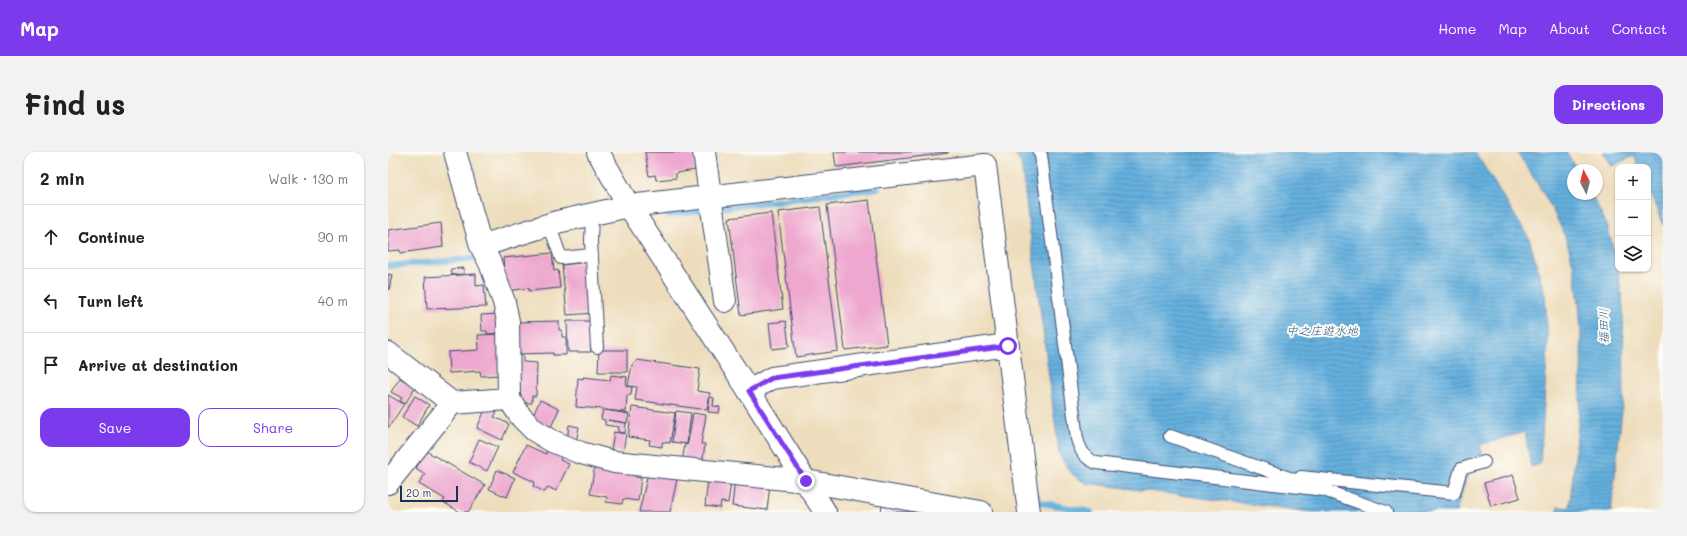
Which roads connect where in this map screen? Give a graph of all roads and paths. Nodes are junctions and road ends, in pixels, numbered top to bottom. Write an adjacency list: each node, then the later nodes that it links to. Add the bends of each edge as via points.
1 (455, 152): 9 (street)
2 (598, 152): 6 (street)
3 (704, 152): 5 (street)
4 (1039, 152): 23 (lane, via 1081,451 1096,463)
5 (710, 196): 6 (street); 11 (street); 12 (street, via 985,165)
6 (629, 206): 7 (street); 15 (street)
7 (592, 214): 8 (street); 10 (lane)
8 (549, 224): 9 (street); 10 (lane, via 560,258)
9 (481, 246): 16 (street, via 490,263 508,321)
10 (592, 255): 13 (lane)
11 (724, 301)
12 (1008, 346): 15 (street, via 772,378); 26 (street)
13 (597, 347)
14 (388, 353): 17 (street)
15 (749, 391): 21 (street)
16 (509, 399): 17 (street); 21 (street, via 520,417 534,430 581,454 614,462)
17 (452, 403): 22 (street)
18 (1170, 436): 20 (lane)
19 (1484, 462): 20 (lane, via 1461,469 1454,493)
20 (1282, 476): 23 (lane)
21 (806, 481): 24 (street); 25 (street)
22 (388, 483)
23 (1324, 490): 27 (lane)
24 (820, 511)
25 (981, 512)
26 (1029, 512)
27 (1386, 512)

